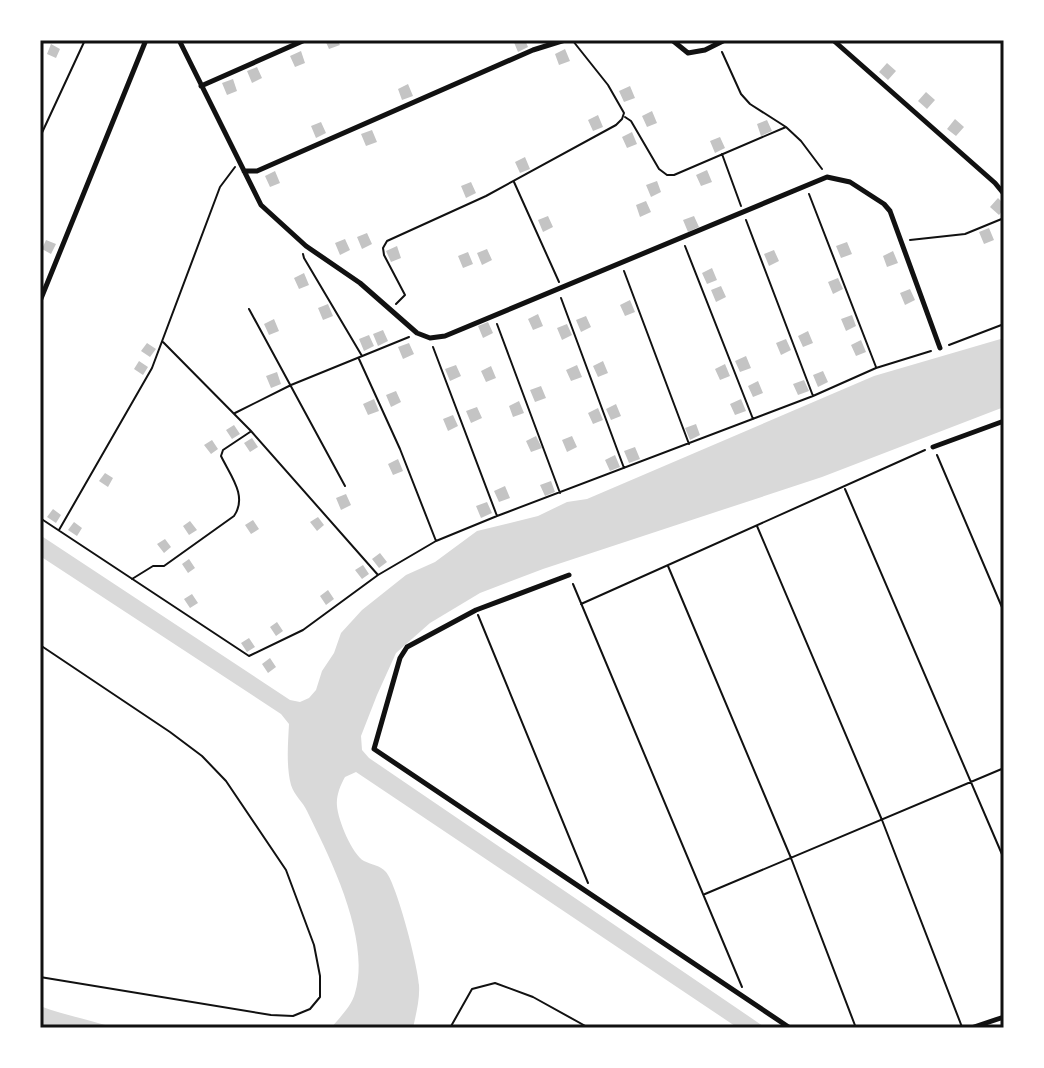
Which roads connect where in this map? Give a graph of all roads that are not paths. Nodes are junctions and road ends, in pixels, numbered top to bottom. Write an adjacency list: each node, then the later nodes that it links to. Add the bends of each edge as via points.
1 (146, 40): 11 (street)
2 (179, 40): 8 (street)
3 (305, 40): 8 (street)
4 (564, 40): 9 (street, via 257,171)
5 (672, 40): 6 (street, via 688,53)
6 (725, 40)
7 (833, 40): 10 (street)
8 (201, 86): 9 (street)
9 (243, 171): 12 (street, via 261,205 306,246 430,338 827,177 850,182 890,211)
10 (1004, 194)
11 (40, 301)
12 (940, 348)
13 (1004, 421): 14 (street)
14 (933, 447)
15 (569, 575): 17 (street, via 476,610 407,647 374,749)
16 (1004, 1017): 18 (street)
17 (790, 1028)
18 (971, 1028)

